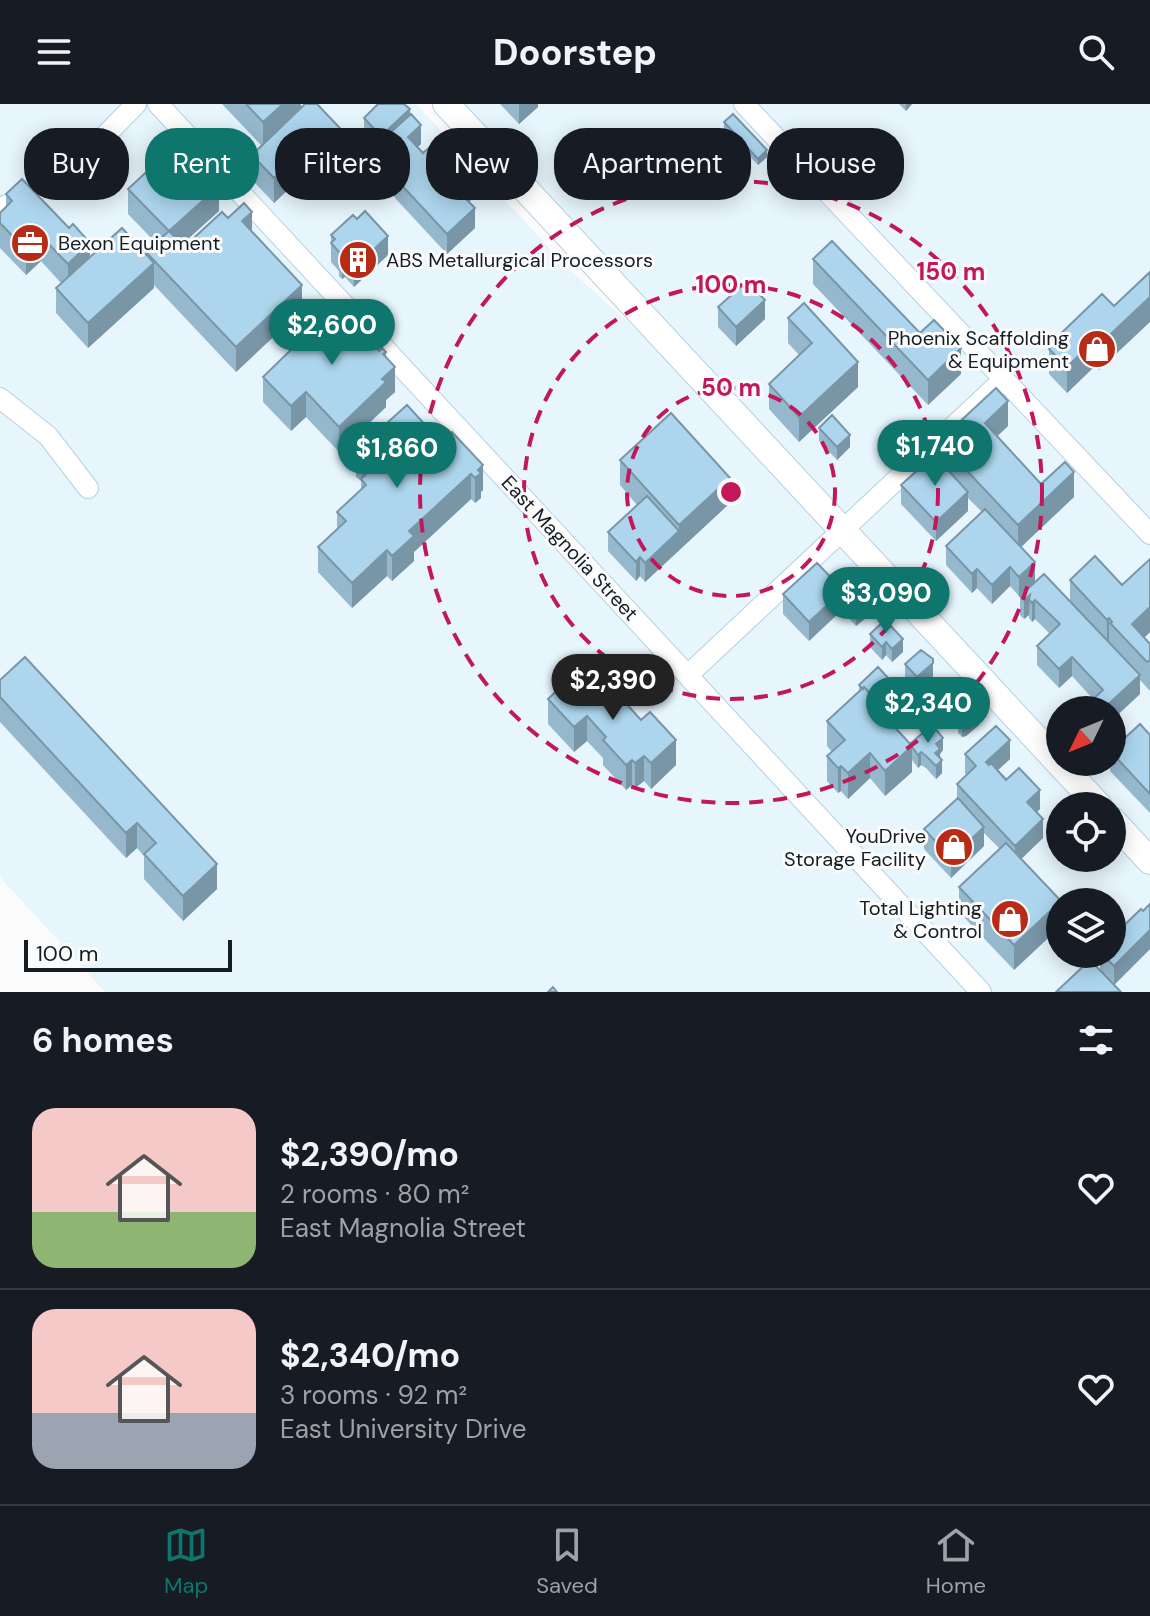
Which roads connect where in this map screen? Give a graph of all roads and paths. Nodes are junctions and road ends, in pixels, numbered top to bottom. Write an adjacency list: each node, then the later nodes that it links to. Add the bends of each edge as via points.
1 (136, 104): 5 (street, via 92,149 31,195)
2 (158, 104): 11 (street, East Magnolia Street)
3 (446, 104): 9 (main road)
4 (744, 104): 6 (street)
5 (0, 208)
6 (1004, 379): 9 (street); 10 (street)
7 (0, 398): 8 (street, via 48,436)
8 (88, 488)
9 (842, 530): 11 (street); 12 (main road)
10 (1150, 534)
11 (688, 675): 15 (street, East Magnolia Street)
12 (1086, 792)
13 (1126, 835): 14 (main road)
14 (1150, 861)
15 (981, 992)

